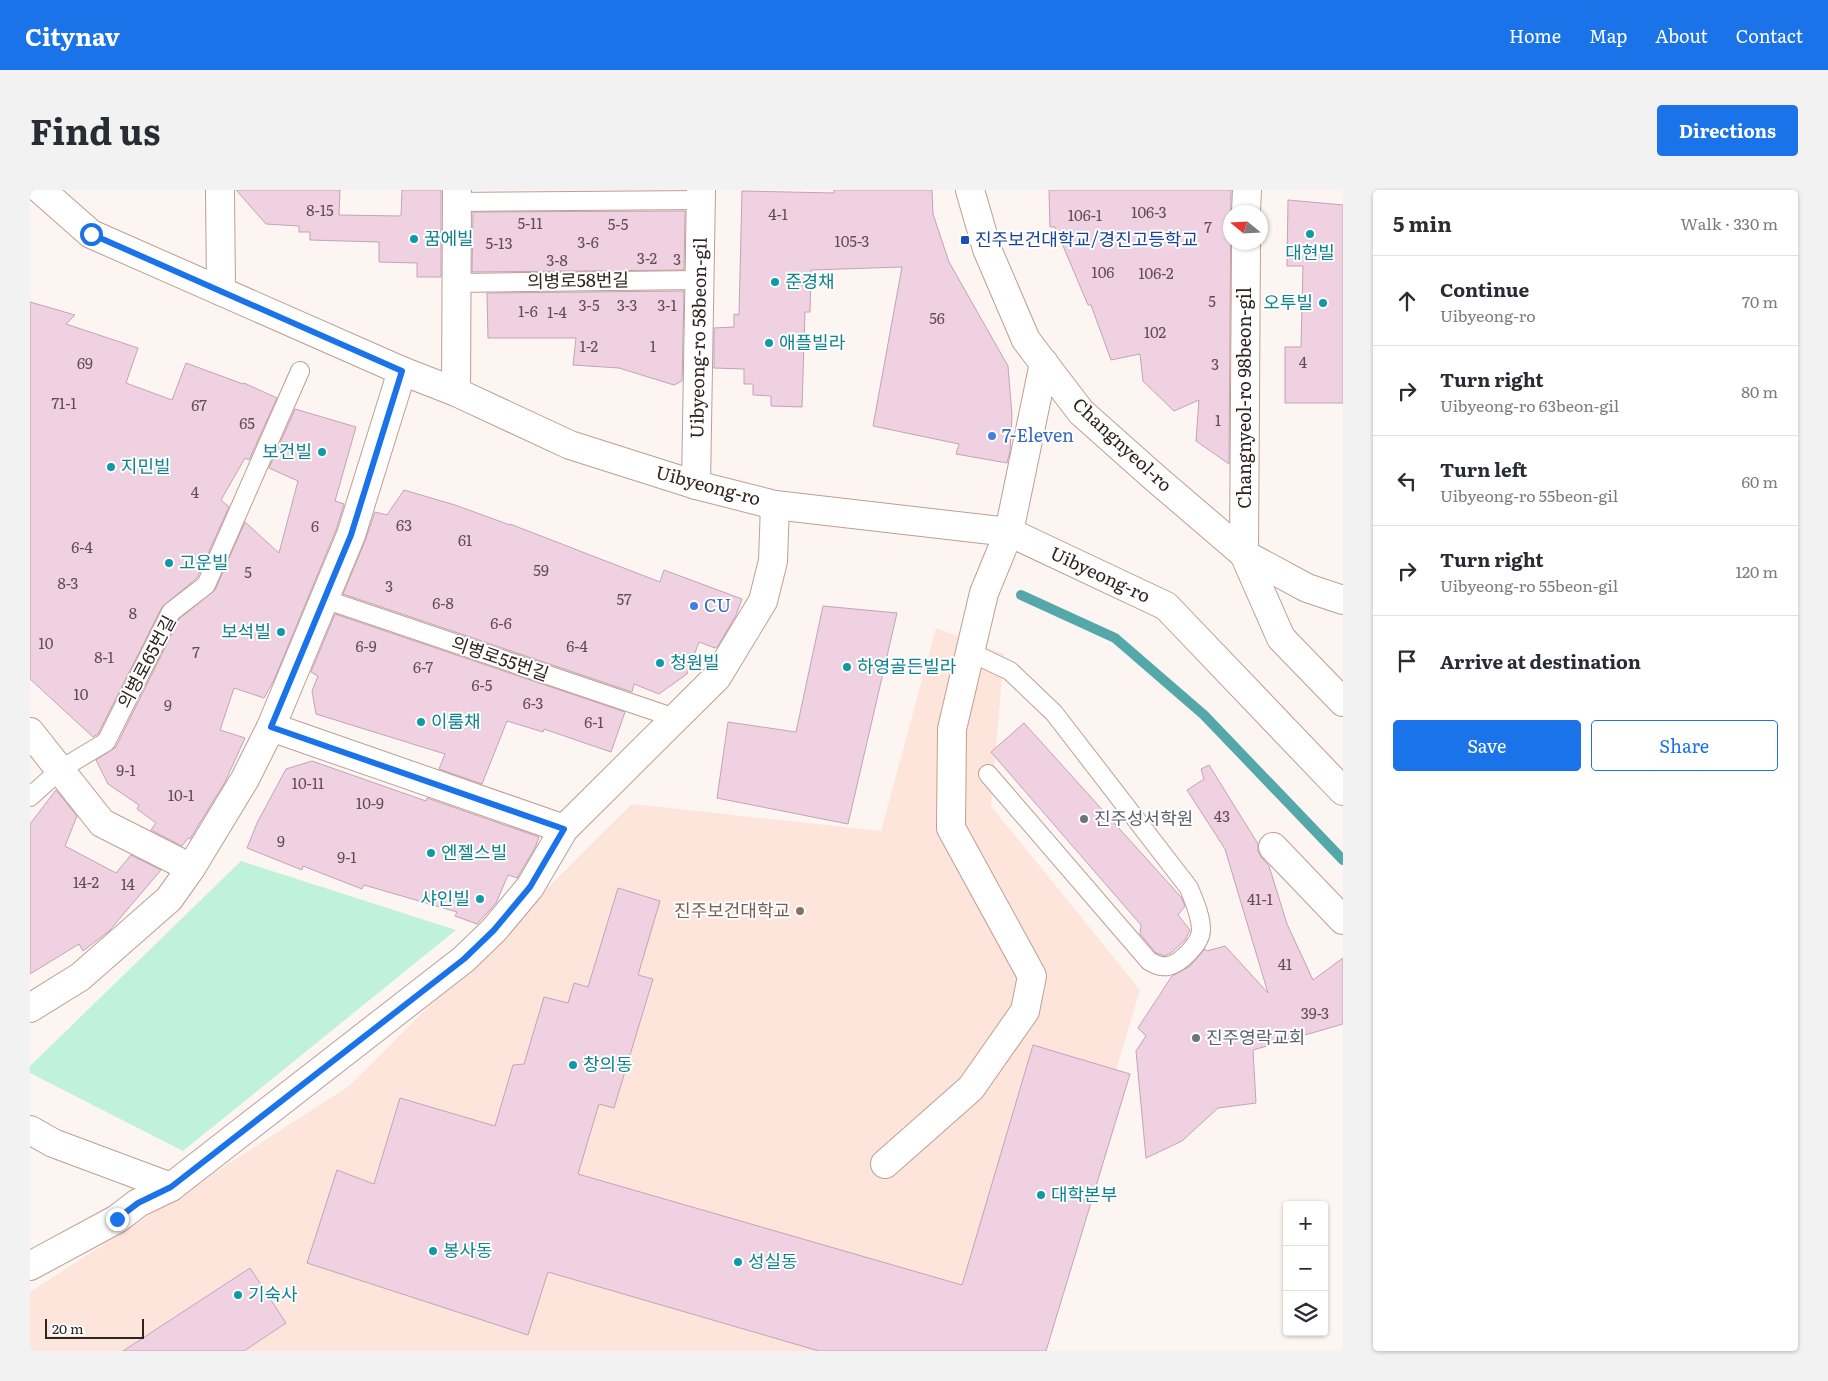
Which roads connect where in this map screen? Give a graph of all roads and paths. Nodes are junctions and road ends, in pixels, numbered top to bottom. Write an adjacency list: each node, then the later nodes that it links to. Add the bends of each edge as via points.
1 (41, 190): 11 (street, Uibyeong-ro, via 91,234)
2 (220, 190): 11 (street)
3 (970, 190): 12 (street, Changnyeol-ro, via 987,249 1026,340)
4 (1247, 190): 7 (street)
5 (701, 195): 6 (lane); 9 (street, Uibyeong-ro 58beon-gil)
6 (457, 196): 10 (street)
7 (1246, 205)
8 (1246, 250): 19 (street, Changnyeol-ro 98beon-gil)
9 (700, 280): 10 (lane, 의병로58번길); 16 (street, Uibyeong-ro 58beon-gil)
10 (457, 283): 15 (street)
11 (221, 291): 14 (street, Uibyeong-ro)
12 (1044, 363): 18 (street); 19 (street, Changnyeol-ro, via 1081,412)
13 (300, 371): 27 (lane, 의병로65번길, via 206,585 171,612 106,742)
14 (402, 371): 15 (street, Uibyeong-ro); 20 (street, via 351,535)
15 (456, 392): 16 (street, Uibyeong-ro, via 570,445)
16 (696, 485): 17 (street, Uibyeong-ro)
17 (775, 504): 18 (street, Uibyeong-ro); 24 (street, via 773,561 763,601 717,677)
18 (1008, 532): 22 (street, via 984,593); 29 (street, Uibyeong-ro, via 1166,606)
19 (1244, 554): 21 (street, Changnyeol-ro, via 1307,588); 23 (street, via 1280,638)
20 (324, 599): 24 (lane, 의병로55번길); 25 (street)
21 (1343, 600)
22 (970, 652): 28 (lane, via 1010,671 1054,713 1189,888 1198,910 1201,931 1195,946 1170,966 1158,966 1149,961); 37 (street, via 952,729 950,828 1032,976 1025,1011 971,1088)
23 (1343, 702)
24 (675, 718): 31 (street)
25 (271, 727): 31 (street); 33 (street, via 246,779)
26 (30, 732): 27 (street)
27 (61, 770): 30 (lane, 의병로65번길); 33 (street, via 102,823)
28 (988, 774)
29 (1343, 791)
30 (30, 798)
31 (564, 829): 38 (street, via 530,887 494,930 464,959)
32 (1273, 847): 34 (street)
33 (191, 868): 35 (street, via 169,899 80,977)
34 (1343, 920)
35 (30, 1008)
36 (30, 1130): 38 (street, via 53,1143)
37 (885, 1164)
38 (171, 1187): 39 (street)
39 (30, 1266)

